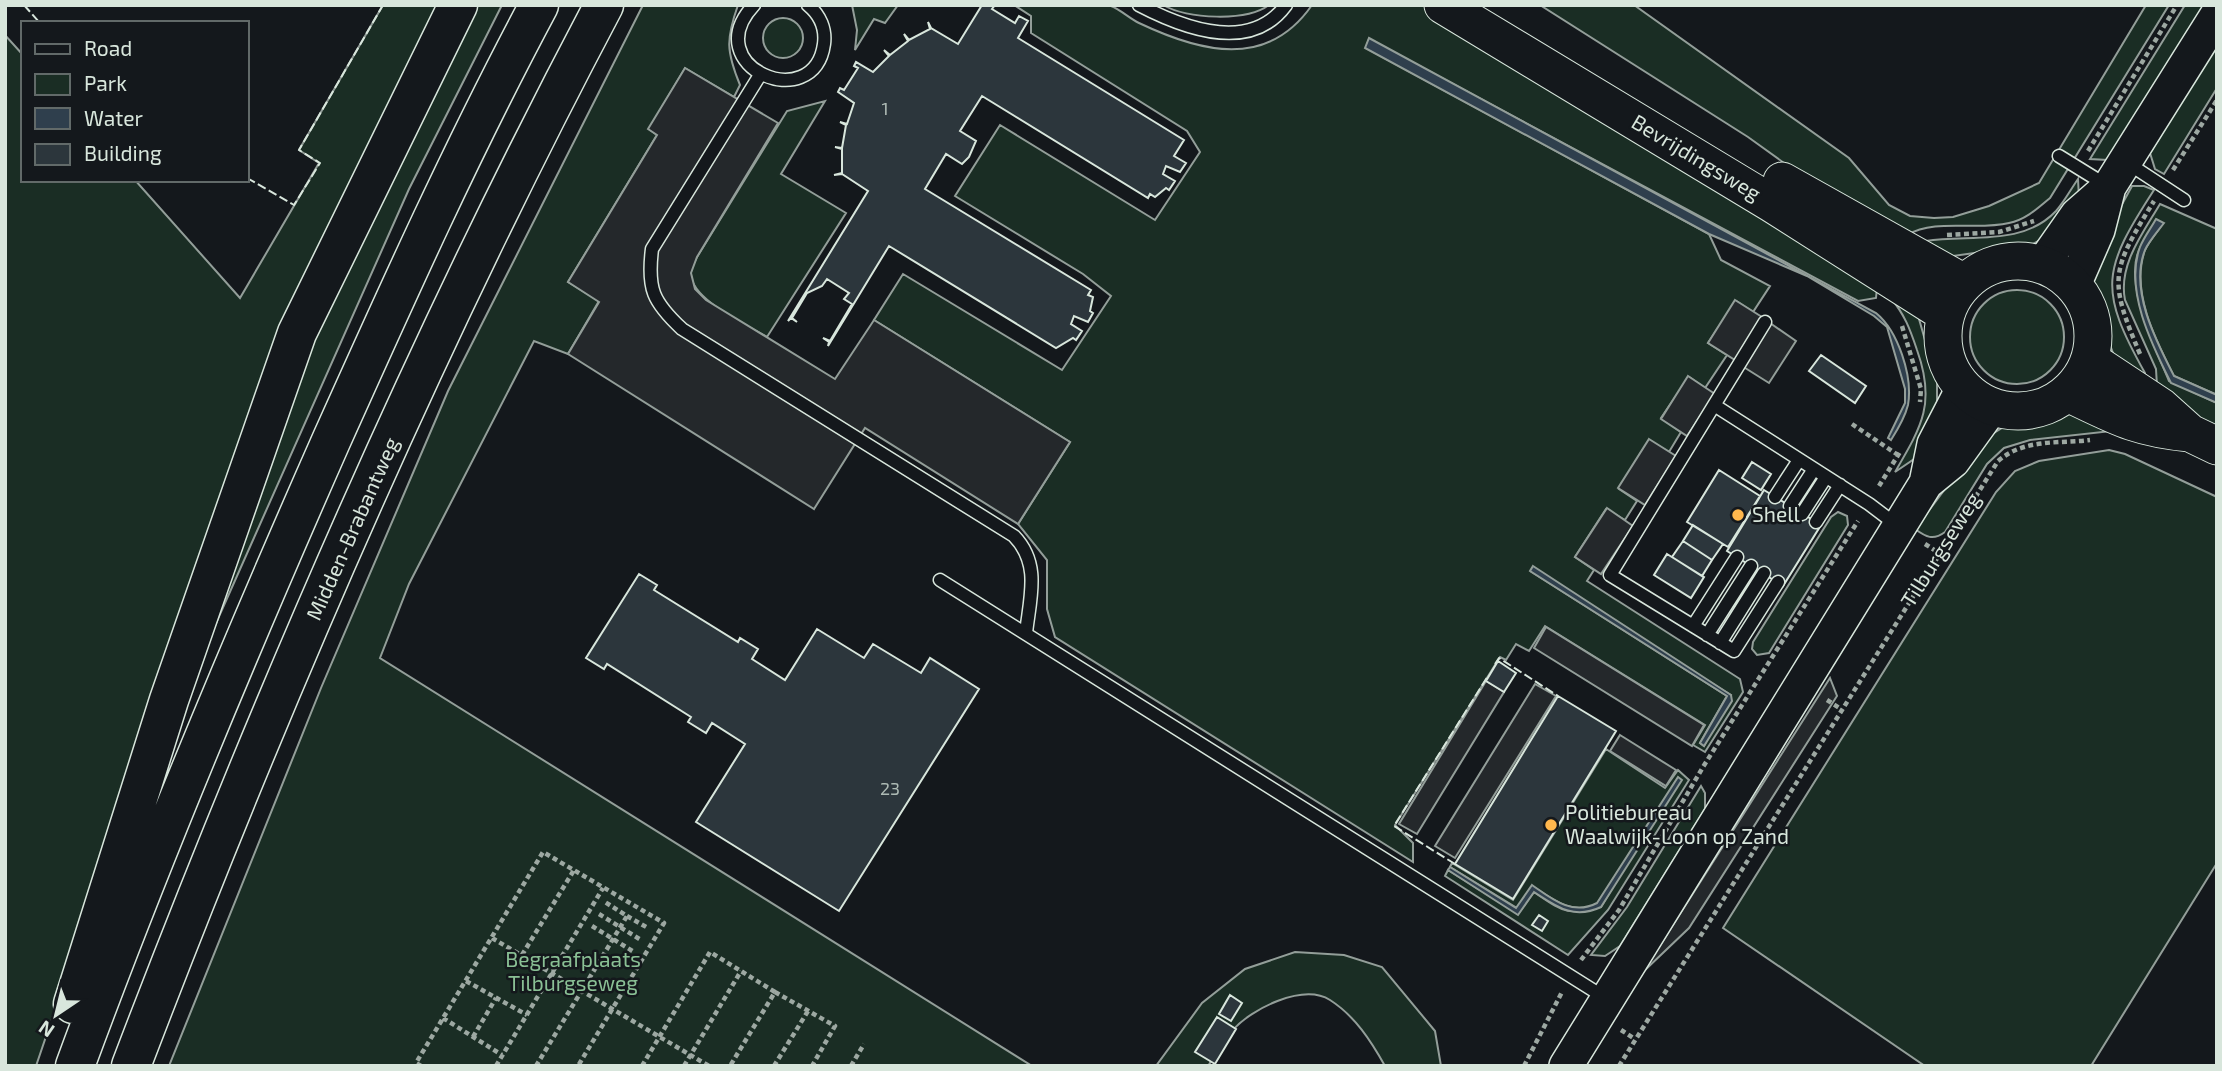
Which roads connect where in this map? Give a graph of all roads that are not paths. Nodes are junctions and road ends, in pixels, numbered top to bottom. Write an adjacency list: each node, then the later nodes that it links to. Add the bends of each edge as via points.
1 (458, 5): 45 (highway, via 297,333 169,700 79,979)
2 (539, 5): 46 (highway, via 377,339 236,657)
3 (604, 5): 47 (highway, Midden-Brabantweg, via 489,229 290,670)
4 (754, 5): 11 (lane, via 745,16 739,42 742,55)
5 (808, 5): 11 (lane, via 824,34 818,60 799,78 785,81)
6 (1139, 5): 7 (lane, via 1166,20 1202,31 1235,33 1255,30 1277,18)
7 (1286, 5)
8 (1443, 5): 18 (main road, Bevrijdingsweg)
9 (1491, 5): 16 (main road, Bevrijdingsweg, via 1792,187)
10 (2217, 15): 13 (street)
11 (760, 75): 41 (lane, via 652,249 648,280 661,310 682,329 1014,536 1027,550 1033,569)
12 (2059, 156): 13 (lane)
13 (2117, 174): 14 (lane, via 2163,186); 15 (street, via 2077,215); 17 (street)
14 (2184, 200)
15 (2042, 265): 16 (main road, via 2000,263); 17 (main road)
16 (1964, 283): 18 (main road)
17 (2074, 285): 20 (main road, via 2092,321)
18 (1946, 314): 22 (main road, via 1945,354)
19 (1765, 322): 23 (lane)
20 (2090, 360): 21 (main road); 24 (main road)
21 (2068, 393): 22 (main road, via 2032,411 2012,412); 24 (main road)
22 (1978, 398): 34 (street, via 1934,444 1926,483)
23 (1714, 405): 26 (lane); 40 (lane, via 1610,575)
24 (2137, 410): 25 (main road, via 2151,430)
25 (2203, 440)
26 (1799, 460): 27 (lane); 30 (lane)
27 (1814, 469): 28 (lane); 31 (lane)
28 (1826, 477): 29 (lane); 32 (lane)
29 (1840, 485): 33 (lane); 34 (lane)
30 (1775, 497)
31 (1790, 506)
32 (1802, 514)
33 (1816, 522)
34 (1899, 528): 44 (street)
35 (1737, 556): 40 (lane)
36 (1751, 566): 42 (lane)
37 (1764, 573): 43 (lane)
38 (940, 580): 41 (lane)
39 (1778, 582): 43 (lane, via 1734,651)
40 (1693, 626): 42 (lane)
41 (1026, 633): 44 (lane)
42 (1707, 635): 43 (lane)
43 (1720, 643)
44 (1608, 999): 48 (street)
45 (58, 1066)
46 (75, 1066)
47 (131, 1066)
48 (1566, 1066)

